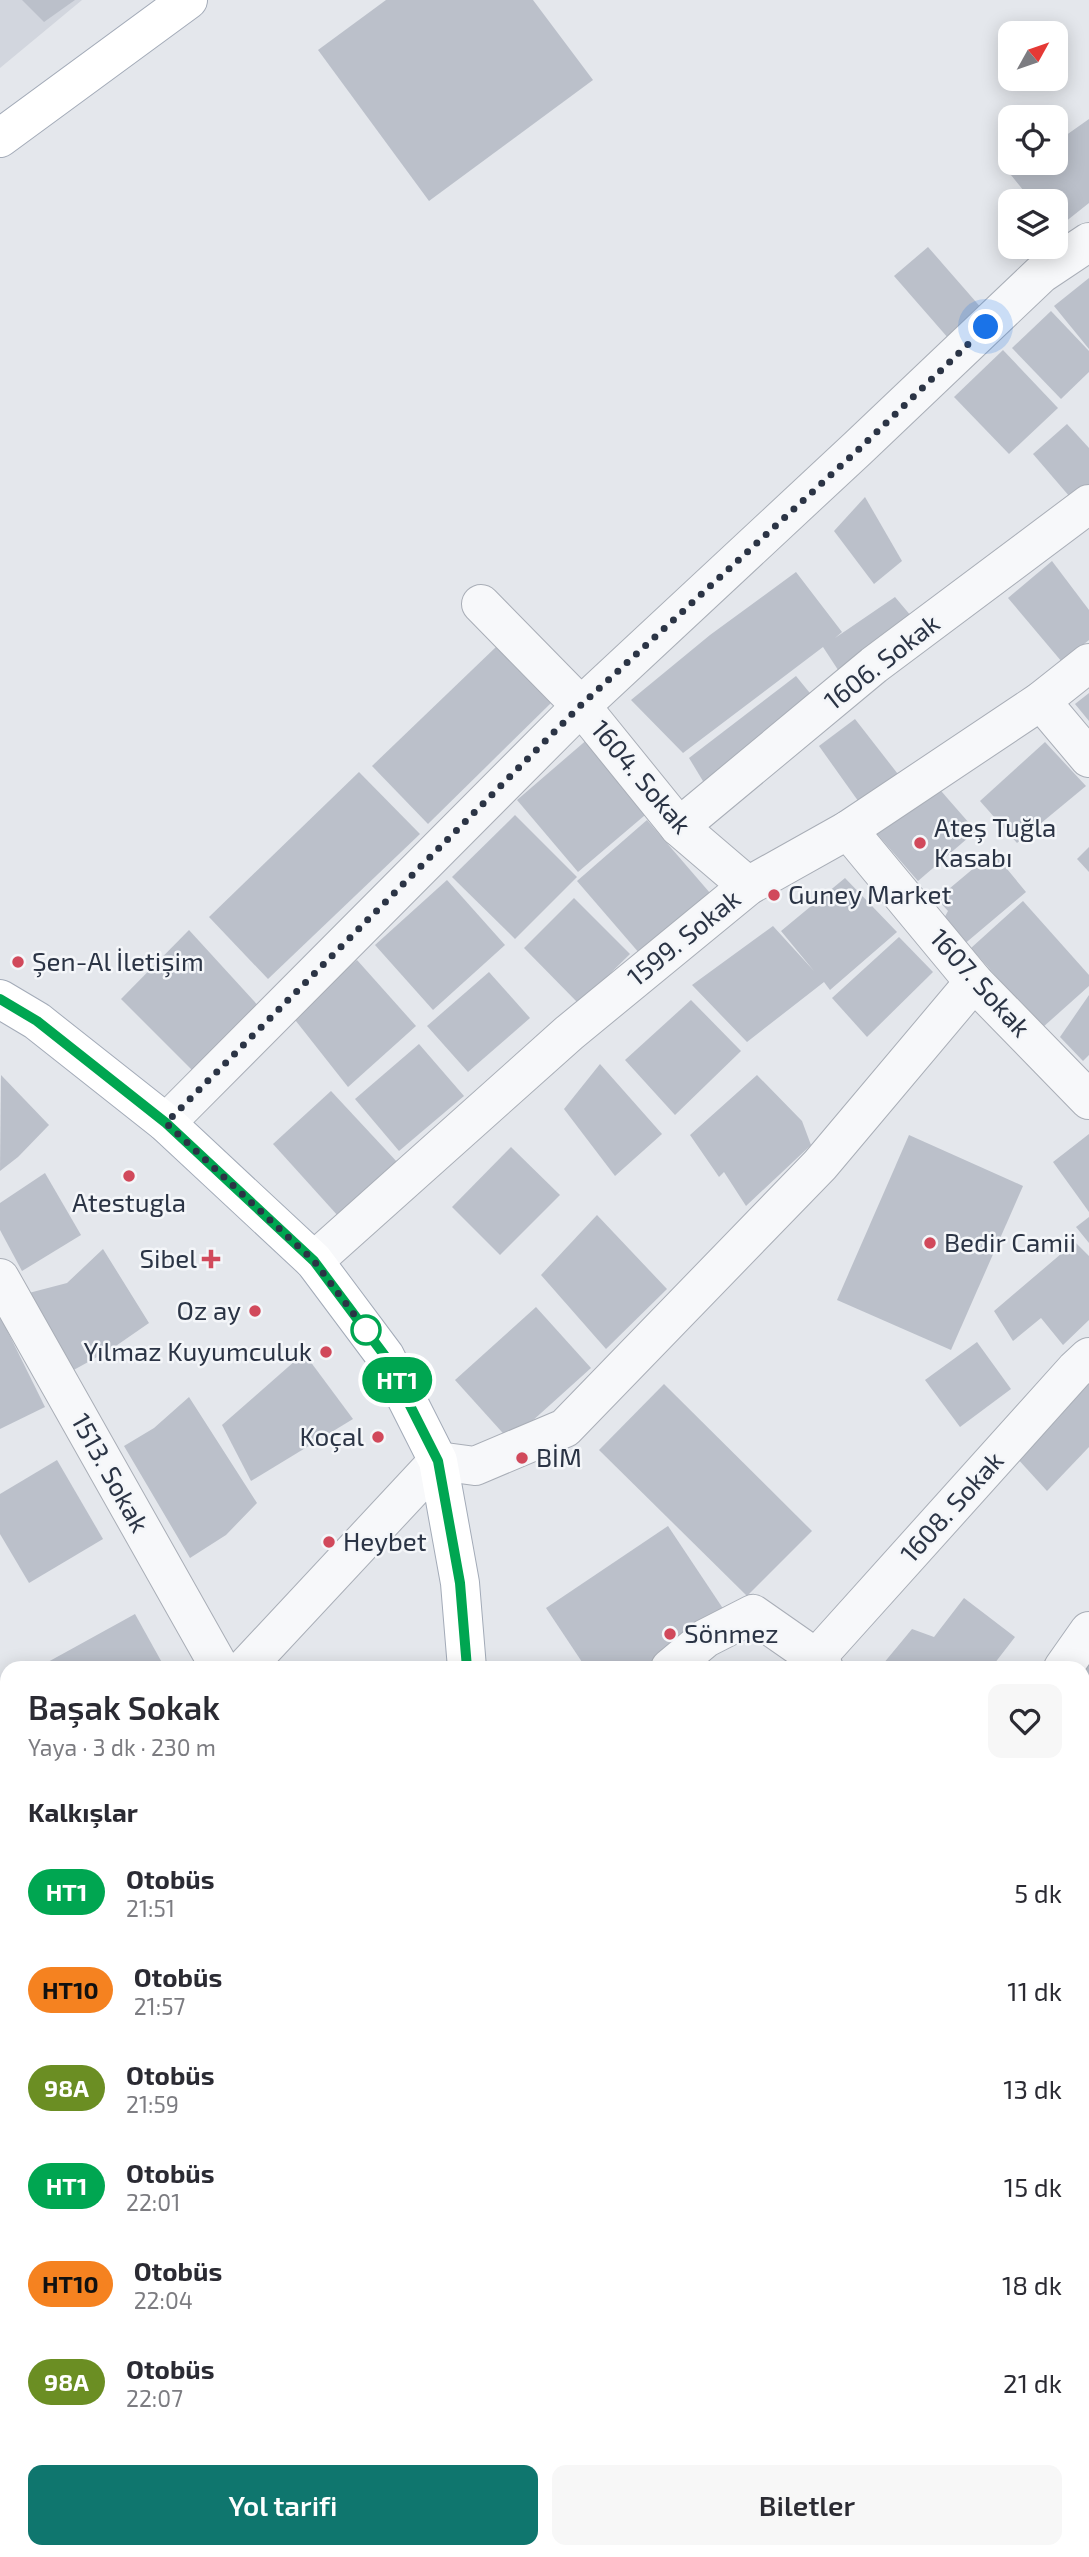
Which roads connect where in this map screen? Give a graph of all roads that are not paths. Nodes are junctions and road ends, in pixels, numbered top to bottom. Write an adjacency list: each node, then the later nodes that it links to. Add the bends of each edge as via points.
1 (188, 0): 2 (main road)
2 (0, 138)
3 (1089, 242): 8 (street, via 1041,274)
4 (1089, 503): 10 (street, 1606. Sokak, via 874,665)
5 (481, 604): 8 (street, 1604. Sokak)
6 (1089, 663): 7 (street, 1599. Sokak)
7 (1041, 701): 9 (street); 11 (street, 1599. Sokak)
8 (580, 706): 10 (street, 1604. Sokak); 16 (street)
9 (1089, 758)
10 (680, 827): 12 (street, 1604. Sokak)
11 (848, 830): 12 (street, 1599. Sokak); 13 (street, 1607. Sokak)
12 (748, 886): 17 (street, 1599. Sokak, via 569,1033)
13 (974, 982): 15 (street, 1607. Sokak); 20 (street, via 821,1165 565,1428 475,1465)
14 (0, 999): 16 (main road, via 37,1021)
15 (1089, 1100)
16 (166, 1123): 17 (main road)
17 (314, 1261): 20 (main road, via 385,1356)
18 (0, 1278): 22 (street, 1513. Sokak)
19 (1089, 1357): 27 (street, 1608. Sokak)
20 (438, 1461): 23 (street); 24 (main road, via 460,1583)
21 (1089, 1631): 28 (street)
22 (216, 1661)
23 (252, 1661)
24 (466, 1661)
25 (678, 1661): 26 (street, via 706,1638 753,1614)
26 (817, 1661)
27 (822, 1661)
28 (1068, 1661)

